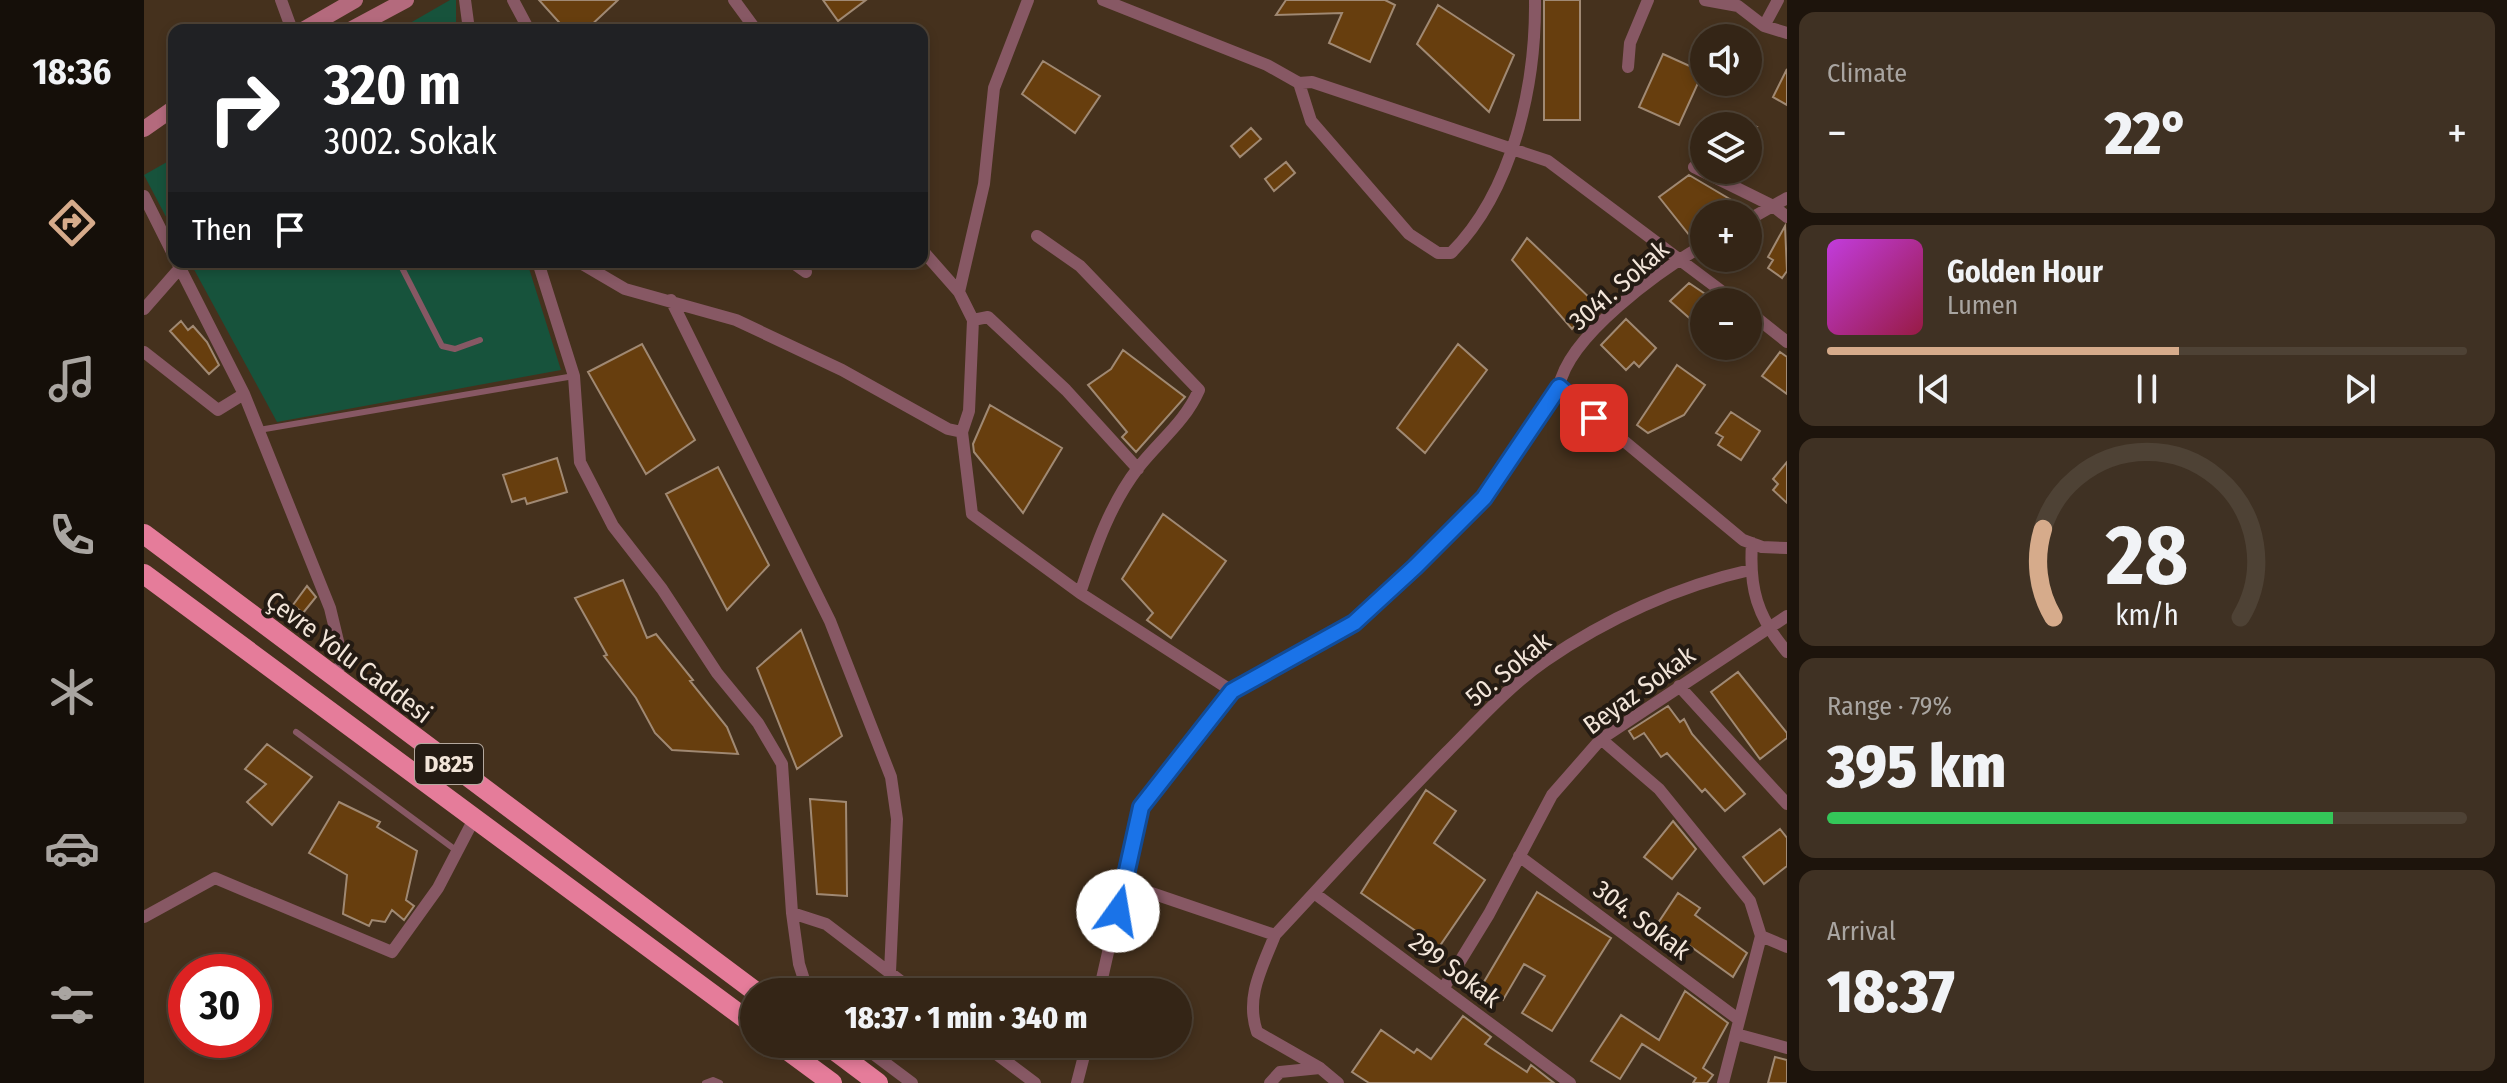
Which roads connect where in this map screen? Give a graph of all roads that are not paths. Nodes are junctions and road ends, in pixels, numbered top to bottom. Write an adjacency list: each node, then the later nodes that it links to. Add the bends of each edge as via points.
1 (281, 0): 13 (street)
2 (355, 0): 14 (main road)
3 (406, 0): 15 (main road)
4 (465, 0): 16 (street)
5 (513, 0): 17 (street)
6 (734, 0): 18 (street)
7 (1028, 0): 47 (street, via 994,88 984,184)
8 (1103, 0): 22 (street, via 1267,65)
9 (1535, 0): 27 (street, via 1535,57)
10 (1648, 0): 21 (street, via 1630,43)
11 (1705, 0): 19 (street, via 1738,6)
12 (1778, 0): 19 (street)
13 (290, 24)
14 (313, 24)
15 (361, 24)
16 (468, 24)
17 (526, 24)
18 (752, 24)
19 (1764, 26): 20 (street)
20 (1787, 33)
21 (1628, 67)
22 (1299, 83): 27 (street, via 1312,82); 27 (street, via 1311,121 1409,234 1438,253 1451,253 1471,232)
23 (168, 112): 25 (main road)
24 (168, 125): 26 (main road)
25 (144, 129)
26 (144, 136)
27 (1513, 150): 38 (street, via 1548,161)
28 (1728, 184): 31 (street)
29 (144, 196): 35 (street)
30 (1787, 198): 31 (street)
31 (1773, 206): 32 (street); 33 (street)
32 (1762, 212)
33 (1787, 217)
34 (1037, 236): 60 (street, via 1080,266 1199,390 1191,409)
35 (168, 244)
36 (1690, 253): 38 (street, 3041. Sokak)
37 (928, 257): 47 (street)
38 (1681, 258): 46 (street); 56 (street, 3041. Sokak, via 1600,324 1561,370)
39 (173, 268): 49 (street)
40 (180, 268): 57 (street)
41 (402, 268): 52 (lane, via 442,346 455,349)
42 (540, 268): 55 (street)
43 (589, 268): 48 (street, via 625,289)
44 (800, 268): 45 (street)
45 (806, 272)
46 (1718, 288)
47 (959, 292): 50 (street)
48 (671, 300): 59 (street, via 736,320); 86 (street, via 830,621 891,777 897,819)
49 (144, 309)
50 (973, 320): 59 (street, via 969,411); 60 (street, via 988,317 1066,390)
51 (1762, 322): 53 (street)
52 (480, 340)
53 (1787, 342)
54 (144, 352): 57 (street, via 218,410)
55 (574, 376): 58 (lane); 81 (street, via 580,462 613,526 758,723 782,764)
56 (1559, 387): 62 (street); 72 (street, 3041. Sokak, via 1484,498 1415,567 1354,623)
57 (244, 394): 58 (street)
58 (259, 430): 70 (street, via 330,608 343,662)
59 (962, 432): 66 (street, via 972,514)
60 (1138, 469): 66 (street, via 1102,527)
61 (144, 534): 70 (highway, Çevre Yolu Caddesi / D825)
62 (1752, 543): 63 (street); 64 (street)
63 (1787, 548)
64 (1750, 570): 68 (street); 80 (street, 50. Sokak, via 1701,581 1636,610 1544,662 1480,719)
65 (144, 574): 76 (highway, Çevre Yolu Caddesi / D825)
66 (1080, 593): 72 (street)
67 (1787, 616): 68 (street, Beyaz Sokak)
68 (1768, 625): 69 (street); 71 (street, Beyaz Sokak)
69 (1787, 652)
70 (332, 677): 90 (highway, Çevre Yolu Caddesi / D825)
71 (1679, 686): 74 (street, Beyaz Sokak); 75 (street)
72 (1232, 691): 79 (street, 3041. Sokak, via 1141,807)
73 (296, 732): 77 (lane)
74 (1601, 739): 78 (street, Beyaz Sokak, via 1552,795); 84 (street, via 1659,789 1750,901)
75 (1787, 804)
76 (474, 819): 77 (street); 92 (highway, Çevre Yolu Caddesi / D825)
77 (458, 851): 82 (street, via 392,952 215,878)
78 (1519, 856): 91 (street, Beyaz Sokak); 93 (street, 304. Sokak)
79 (1125, 884): 83 (street); 89 (street, 3041. Sokak)
80 (1314, 893): 83 (street, 50. Sokak); 91 (street, 299 Sokak)
81 (792, 913): 86 (street, via 826,924); 87 (street)
82 (144, 917)
83 (1275, 935): 101 (street, via 1252,995 1257,1032)
84 (1761, 936): 85 (street); 93 (street)
85 (1787, 947)
86 (890, 972): 88 (street)
87 (804, 978)
88 (898, 978)
89 (1102, 978)
90 (740, 980)
91 (1443, 989): 111 (street, 299 Sokak)
92 (740, 1015)
93 (1738, 1019): 94 (street)
94 (1736, 1034): 95 (street); 112 (street)
95 (1787, 1048)
96 (798, 1058): 104 (highway)
97 (845, 1058): 105 (highway)
98 (879, 1058): 106 (street)
99 (1002, 1058): 107 (street)
100 (1083, 1058): 108 (street)
101 (1320, 1068): 109 (street, via 1280,1072); 110 (street)
102 (705, 1083): 103 (lane)
103 (720, 1083)
104 (832, 1083)
105 (878, 1083)
106 (912, 1083)
107 (1035, 1083)
108 (1077, 1083)
109 (1270, 1083)
110 (1338, 1083)
111 (1570, 1083)
112 (1723, 1083)

